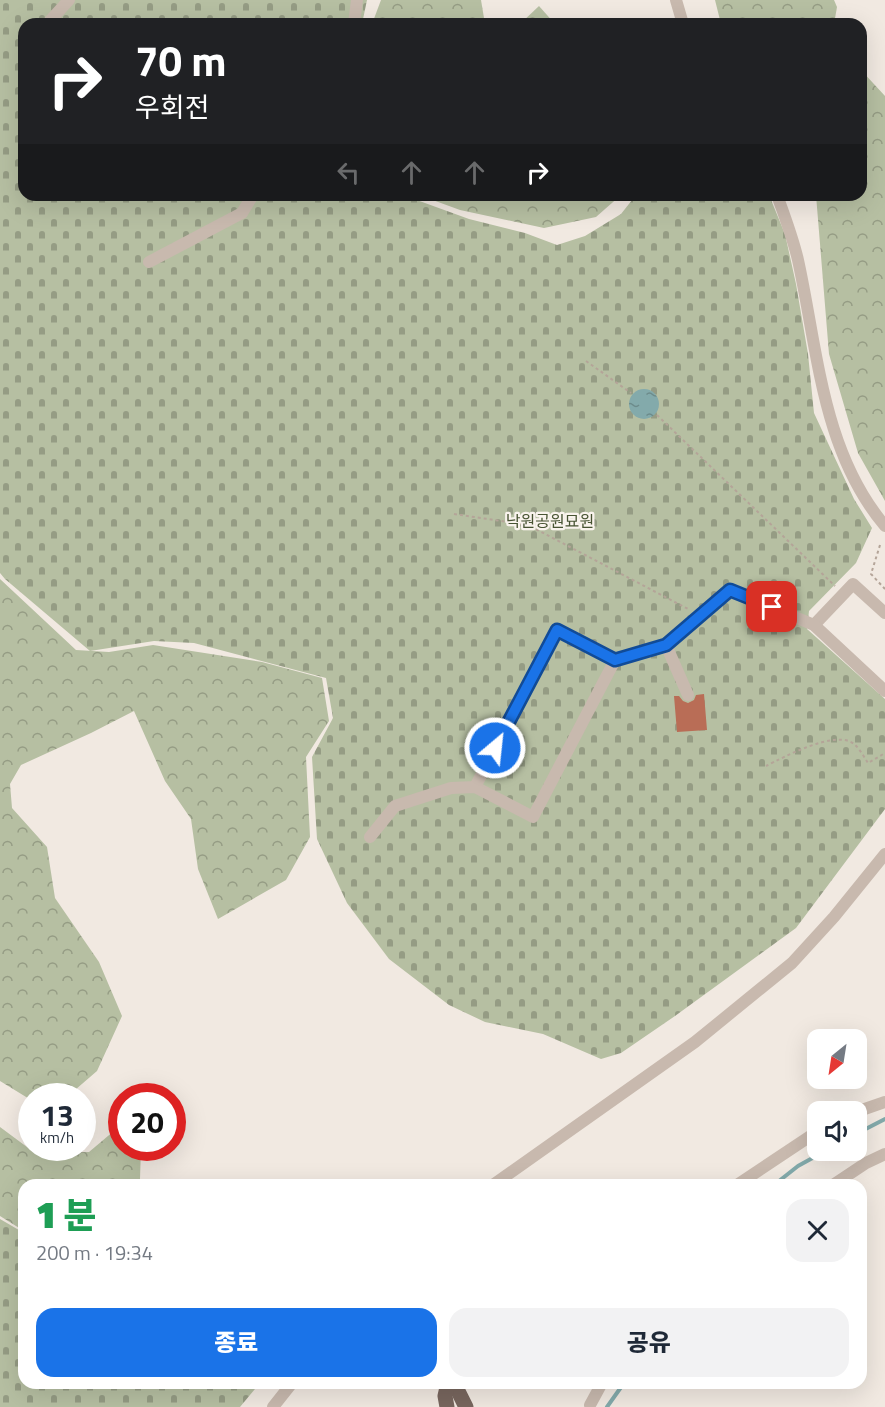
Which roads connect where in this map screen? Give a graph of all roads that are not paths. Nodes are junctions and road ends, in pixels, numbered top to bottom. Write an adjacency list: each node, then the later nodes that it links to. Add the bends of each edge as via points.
1 (69, 0): 4 (street)
2 (357, 0): 5 (street)
3 (676, 0): 6 (street)
4 (52, 18)
5 (355, 18)
6 (681, 18)
7 (249, 201): 9 (street, via 242,213)
8 (779, 201): 10 (street, via 798,261 826,407 861,490)
9 (149, 262)
10 (885, 526)
11 (885, 613): 12 (street, via 853,584)
12 (814, 625): 13 (street, via 730,590); 15 (street)
13 (666, 645): 14 (street); 16 (street)
14 (615, 660): 17 (street, via 533,817); 17 (street, via 557,630)
15 (885, 691)
16 (688, 695)
17 (475, 787): 18 (street, via 451,788 395,806)
18 (370, 837)
19 (885, 854): 24 (street, via 792,963 695,1042)
20 (885, 1102): 21 (street)
21 (867, 1108)
22 (807, 1138): 25 (street)
23 (885, 1154): 26 (street)
24 (501, 1179)
25 (745, 1179)
26 (842, 1179)
27 (287, 1389): 33 (street)
28 (447, 1389): 34 (main road)
29 (450, 1389): 35 (street)
30 (455, 1389): 36 (main road)
31 (599, 1389): 32 (street)
32 (590, 1405)
33 (273, 1407)
34 (447, 1407)
35 (458, 1407)
36 (466, 1407)

